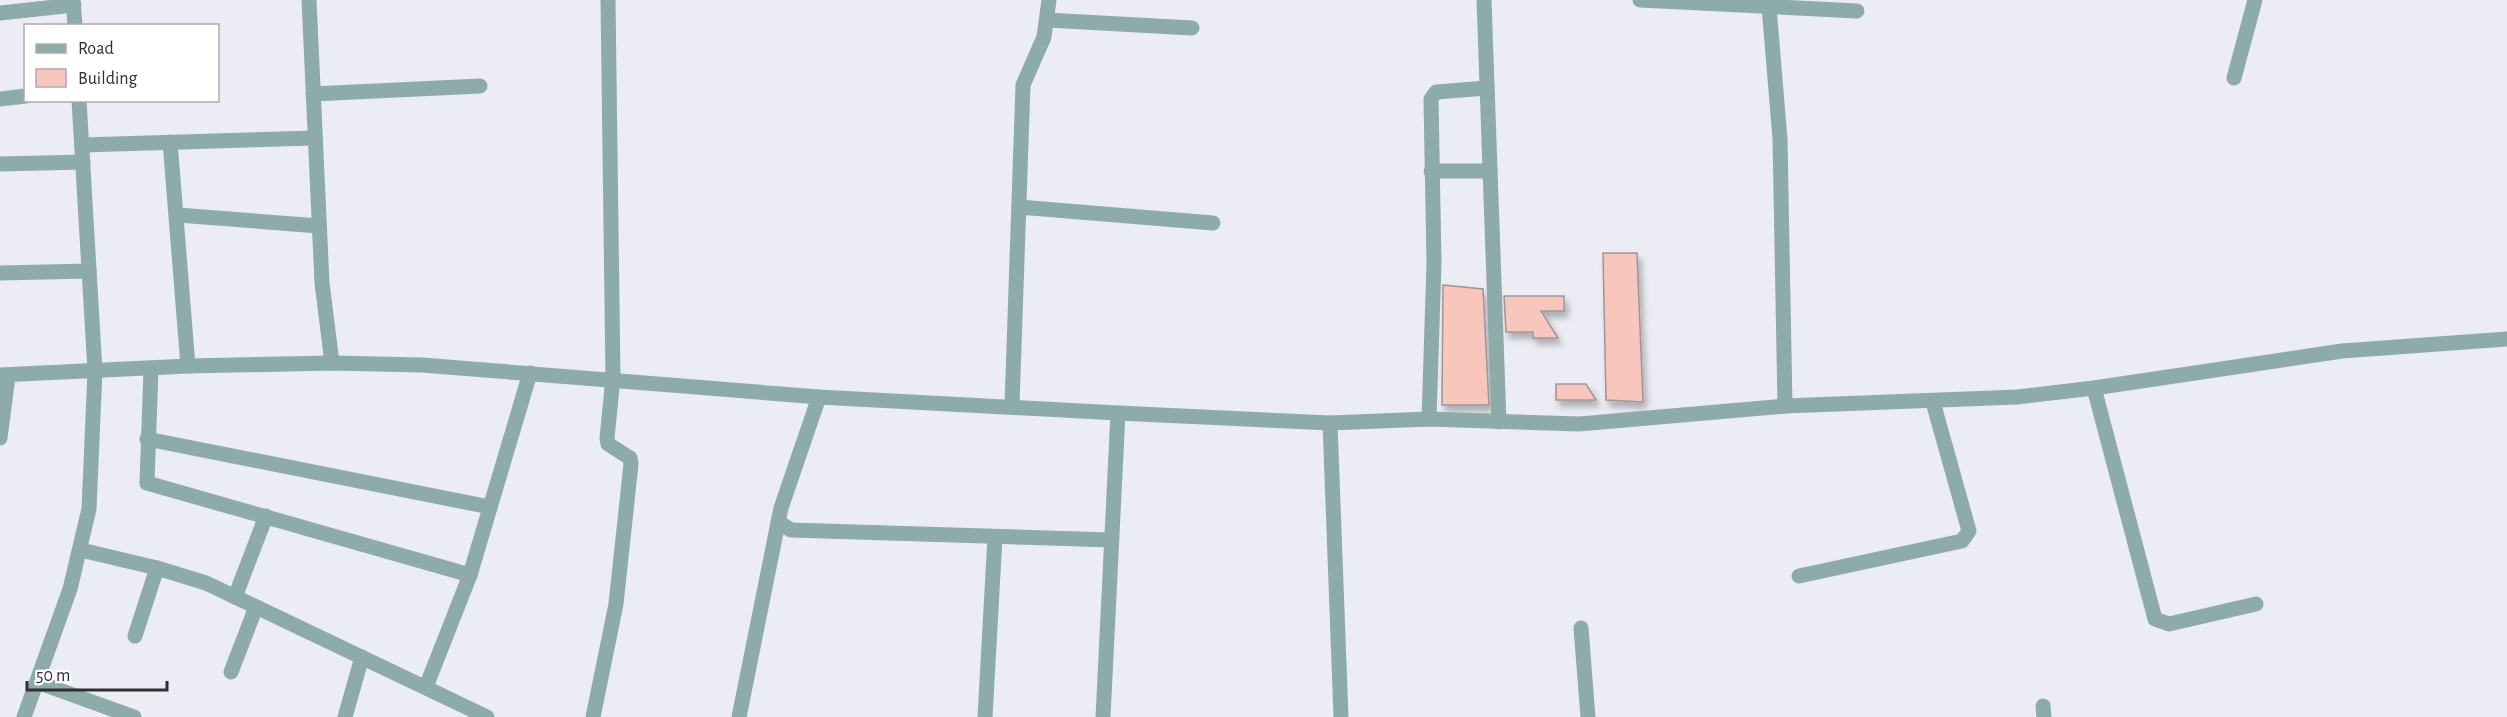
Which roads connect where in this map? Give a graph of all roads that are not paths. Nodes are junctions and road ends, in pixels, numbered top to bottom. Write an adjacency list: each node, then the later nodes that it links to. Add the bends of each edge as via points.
1 (309, 0): 17 (street)
2 (608, 0): 41 (street)
3 (1049, 0): 11 (street)
4 (1484, 0): 16 (street)
5 (1640, 0): 8 (street)
6 (2255, 0): 14 (street)
7 (74, 2): 10 (street); 12 (street)
8 (1769, 7): 9 (street); 46 (street, via 1780,139)
9 (1857, 11)
10 (0, 13)
11 (1047, 20): 13 (street); 28 (street, via 1023,85)
12 (75, 24)
13 (1192, 28)
14 (2234, 78)
15 (480, 86): 17 (street)
16 (1487, 88): 26 (street, via 1432,95); 27 (street)
17 (313, 94): 21 (street)
18 (24, 96): 19 (street)
19 (0, 99)
20 (79, 102): 23 (street)
21 (315, 138): 22 (street); 31 (street)
22 (170, 142): 23 (street); 29 (street)
23 (82, 145): 24 (street)
24 (83, 162): 25 (street); 32 (street)
25 (0, 164)
26 (1431, 171): 27 (street); 48 (street, via 1434,273)
27 (1490, 171): 49 (street)
28 (1019, 207): 30 (street); 45 (street)
29 (178, 215): 31 (street); 36 (street)
30 (1213, 223)
31 (319, 226): 35 (street)
32 (89, 271): 33 (street); 38 (street)
33 (0, 273)
34 (2507, 339): 42 (street, via 2342,351)
35 (332, 363): 36 (street); 39 (street)
36 (188, 366): 37 (street)
37 (151, 369): 38 (street); 52 (street)
38 (95, 371): 40 (street); 58 (street, via 93,466)
39 (530, 373): 41 (street); 53 (street)
40 (4, 375): 51 (street)
41 (613, 378): 43 (street); 75 (street, via 607,441 630,458 631,464 616,603)
42 (2094, 388): 44 (street); 63 (street, via 2155,619 2169,624)
43 (819, 397): 45 (street); 55 (street)
44 (1933, 402): 46 (street); 61 (street, via 1960,494 1967,536 1962,541)
45 (1012, 405): 47 (street)
46 (1785, 406): 49 (street, via 1579,424)
47 (1118, 412): 50 (street); 57 (street)
48 (1429, 419): 49 (street); 50 (street)
49 (1499, 422)
50 (1330, 423): 79 (street)
51 (0, 438)
52 (147, 439): 53 (street); 54 (street, via 147,483)
53 (490, 507): 60 (street)
54 (266, 516): 60 (street); 62 (street)
55 (778, 522): 56 (street, via 791,530); 76 (street)
56 (995, 537): 57 (street); 77 (street)
57 (1111, 540): 78 (street)
58 (81, 550): 59 (street); 69 (street)
59 (157, 568): 62 (street, via 206,583); 66 (street)
60 (470, 575): 70 (street)
61 (1799, 576)
62 (235, 597): 64 (street)
63 (2256, 604)
64 (256, 607): 67 (street); 68 (street)
65 (1581, 628): 80 (street)
66 (135, 636)
67 (362, 657): 70 (street); 73 (street)
68 (231, 672)
69 (37, 682): 71 (street); 72 (street)
70 (426, 687): 74 (street)
71 (24, 717)
72 (134, 717)
73 (345, 717)
74 (488, 717)
75 (593, 717)
76 (740, 717)
77 (985, 717)
78 (1102, 717)
79 (1341, 717)
80 (1588, 717)

